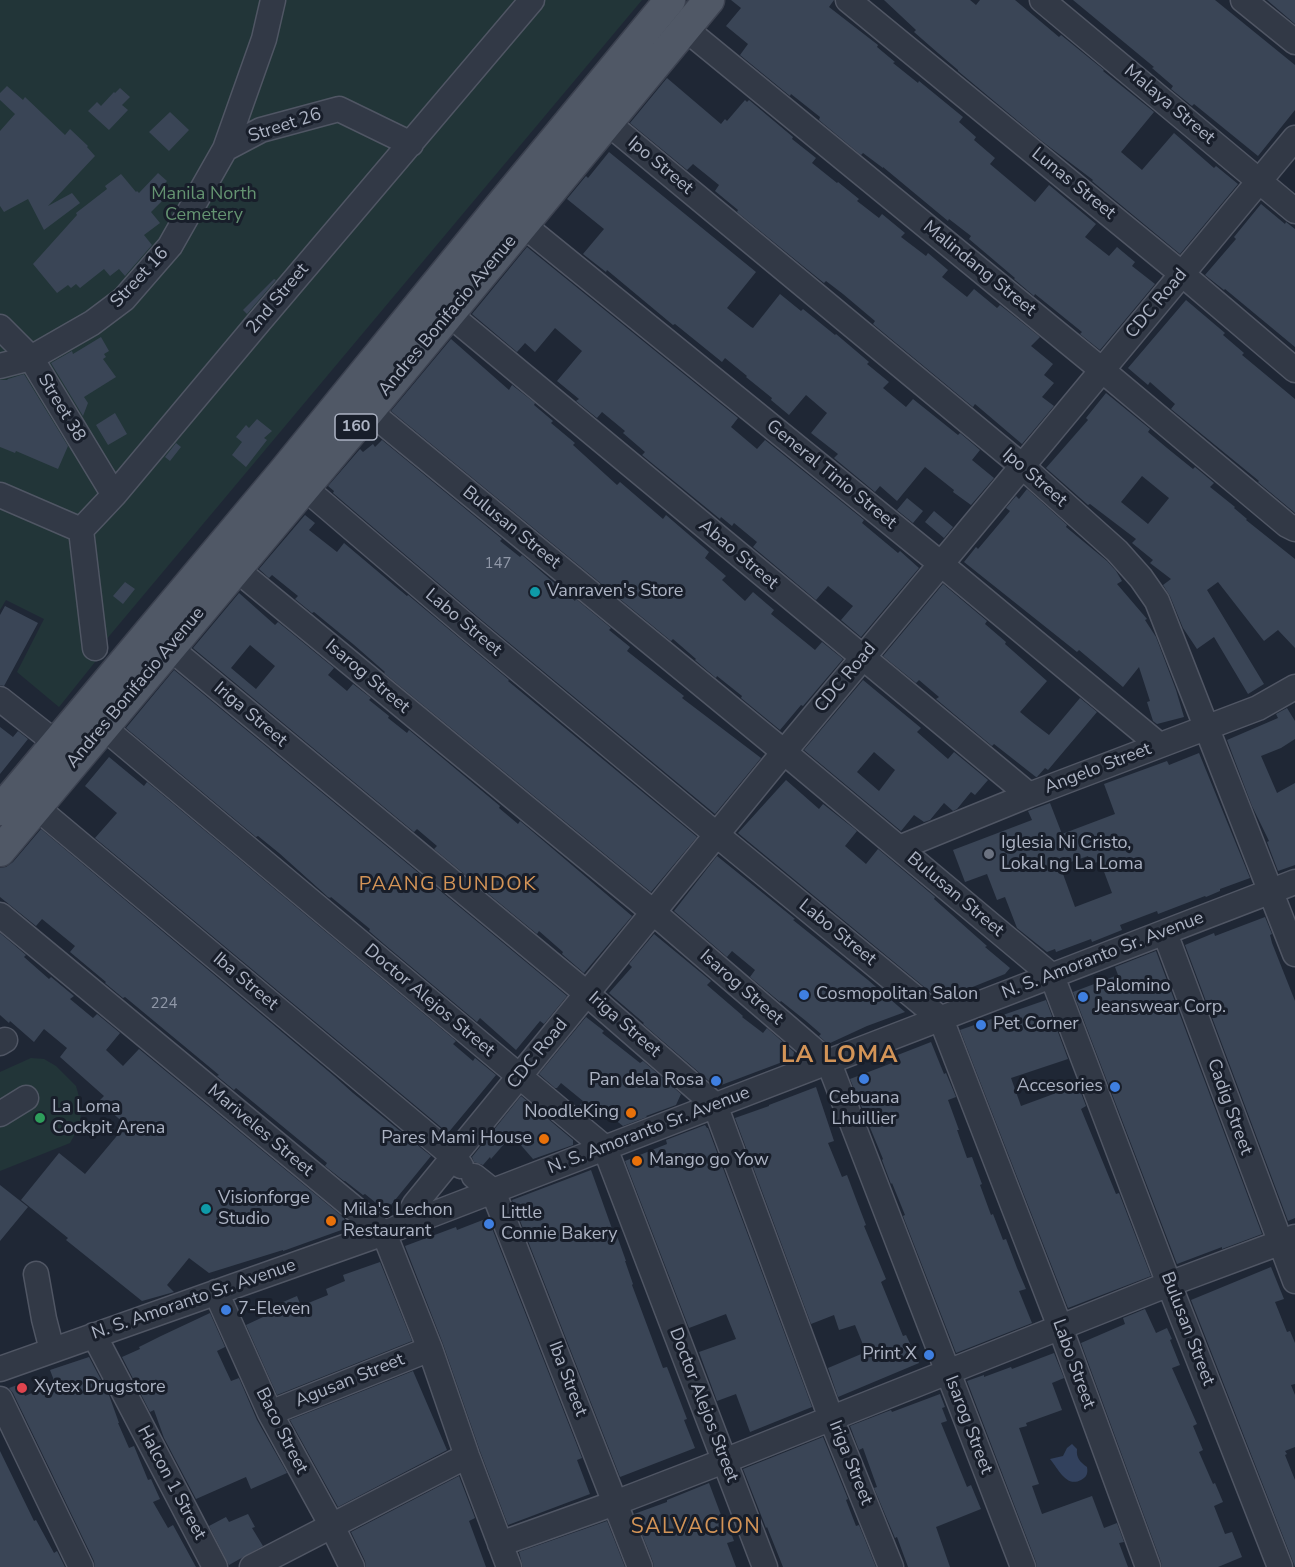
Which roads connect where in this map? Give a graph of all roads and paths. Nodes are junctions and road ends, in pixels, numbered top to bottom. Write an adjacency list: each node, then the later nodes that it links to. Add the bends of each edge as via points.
1 (273, 0): 13 (street, Street 16, via 264,39)
2 (532, 0): 12 (street, 2nd Street)
3 (709, 0): 8 (main road, Andres Bonifacio Avenue / 160)
4 (848, 0): 18 (street, Lunas Street)
5 (1042, 0): 14 (street, Malaya Street)
6 (1243, 0): 9 (street)
7 (666, 5): 8 (street, Malindang Street); 15 (main road, Andres Bonifacio Avenue / 160)
8 (685, 29): 10 (main road, Andres Bonifacio Avenue / 160); 23 (street, Malindang Street)
9 (1295, 42)
10 (608, 123): 17 (main road, Andres Bonifacio Avenue / 160); 26 (street, Ipo Street)
11 (1295, 138): 14 (street, CDC Road)
12 (411, 144): 13 (street, Street 26, via 339,109 261,130); 29 (street, 2nd Street)
13 (225, 149): 21 (street, Street 16, via 171,246 124,299 92,323)
14 (1259, 181): 16 (street, Malaya Street); 18 (street, CDC Road)
15 (500, 206): 17 (street, General Tinio Street); 27 (main road, Andres Bonifacio Avenue / 160)
16 (1295, 211)
17 (523, 225): 19 (main road, Andres Bonifacio Avenue / 160); 32 (street, General Tinio Street)
18 (1182, 274): 23 (street, CDC Road); 24 (street, Lunas Street)
19 (449, 314): 25 (main road, Andres Bonifacio Avenue / 160); 36 (street, Abao Street)
20 (0, 327): 21 (street, Street 38)
21 (31, 358): 22 (street, Street 16); 29 (street, Street 38)
22 (0, 366)
23 (1102, 370): 26 (street, CDC Road); 30 (street, Malindang Street)
24 (1295, 370)
25 (369, 411): 27 (main road, Andres Bonifacio Avenue / 160); 43 (street, Bulusan Street)
26 (1022, 466): 32 (street, CDC Road); 40 (street, Ipo Street, via 1117,551 1141,578 1157,601)
27 (294, 479): 33 (main road, Andres Bonifacio Avenue / 160); 34 (main road, Andres Bonifacio Avenue / 160); 47 (street, Labo Street)
28 (0, 495): 31 (street)
29 (114, 495): 31 (street, 2nd Street)
30 (1295, 529)
31 (81, 530): 35 (street)
32 (941, 564): 36 (street, CDC Road); 42 (street, General Tinio Street)
33 (236, 568): 34 (main road, Andres Bonifacio Avenue / 160); 52 (street, Isarog Street)
34 (160, 640): 39 (main road, Andres Bonifacio Avenue / 160); 41 (main road, Andres Bonifacio Avenue / 160); 57 (street, Iriga Street)
35 (94, 648)
36 (863, 658): 43 (street, CDC Road); 44 (street, Abao Street)
37 (1295, 687): 40 (street, Angelo Street, via 1258,708)
38 (0, 699): 41 (street)
39 (103, 727): 45 (main road, Andres Bonifacio Avenue / 160); 60 (street, Doctor Alejos Street)
40 (1207, 728): 42 (street, Angelo Street); 51 (street, Ipo Street)
41 (56, 743): 46 (main road, Andres Bonifacio Avenue / 160)
42 (1159, 745): 44 (street, Angelo Street)
43 (784, 752): 47 (street, CDC Road); 48 (street, Bulusan Street)
44 (1029, 795): 48 (street, Angelo Street)
45 (36, 807): 49 (main road, Andres Bonifacio Avenue / 160); 65 (street, Iba Street)
46 (0, 810)
47 (717, 835): 52 (street, CDC Road); 58 (street, Labo Street)
48 (900, 848): 56 (street, Bulusan Street)
49 (0, 851)
50 (1295, 882): 51 (street, N. S. Amoranto Sr. Avenue)
51 (1271, 891): 54 (street, N. S. Amoranto Sr. Avenue); 55 (street, Ipo Street)
52 (653, 912): 57 (street, CDC Road); 59 (street, Isarog Street)
53 (0, 915): 68 (street, Mariveles Street)
54 (1164, 933): 56 (street, N. S. Amoranto Sr. Avenue); 69 (street, Cadig Street)
55 (1295, 954)
56 (1053, 976): 58 (street, N. S. Amoranto Sr. Avenue); 72 (street, Bulusan Street)
57 (586, 993): 60 (street, CDC Road); 62 (street, Iriga Street)
58 (941, 1019): 59 (street, N. S. Amoranto Sr. Avenue); 74 (street, Labo Street)
59 (829, 1063): 62 (street, N. S. Amoranto Sr. Avenue); 79 (street, Isarog Street)
60 (520, 1077): 64 (street, Doctor Alejos Street); 65 (street, CDC Road)
61 (26, 1098): 63 (street)
62 (715, 1105): 64 (street, N. S. Amoranto Sr. Avenue); 82 (street, Iriga Street)
63 (0, 1114)
64 (605, 1148): 66 (street, N. S. Amoranto Sr. Avenue); 84 (street, Doctor Alejos Street)
65 (463, 1166): 66 (street, Iba Street); 67 (street, CDC Road, via 415,1204)
66 (494, 1191): 67 (street, N. S. Amoranto Sr. Avenue); 85 (street, Iba Street)
67 (408, 1224): 68 (street, N. S. Amoranto Sr. Avenue)
68 (384, 1233): 73 (street, N. S. Amoranto Sr. Avenue); 76 (street, Mariveles Street)
69 (1288, 1240): 71 (street, Cadig Street); 72 (street)
70 (36, 1274): 77 (street)
71 (1295, 1281)
72 (1170, 1284): 74 (street); 98 (street, Bulusan Street)
73 (216, 1292): 75 (street, N. S. Amoranto Sr. Avenue); 81 (street, Baco Street)
74 (1060, 1328): 79 (street); 97 (street, Labo Street)
75 (94, 1335): 77 (street, N. S. Amoranto Sr. Avenue); 89 (street, Halcon 1 Street)
76 (430, 1349): 81 (street, Agusan Street); 83 (street, Mariveles Street)
77 (52, 1350): 78 (street, N. S. Amoranto Sr. Avenue)
78 (0, 1369)
79 (948, 1372): 82 (street); 96 (street, Isarog Street)
80 (0, 1399): 88 (street)
81 (270, 1413): 86 (street, Baco Street)
82 (831, 1418): 84 (street); 95 (street, Iriga Street)
83 (467, 1456): 86 (street); 87 (street, Mariveles Street)
84 (724, 1461): 85 (street); 94 (street, Doctor Alejos Street)
85 (615, 1503): 87 (street); 93 (street, Iba Street)
86 (332, 1526): 90 (street); 91 (street, Baco Street)
87 (500, 1544): 92 (street, Mariveles Street)
88 (81, 1567)
89 (215, 1567)
90 (252, 1567)
91 (352, 1567)
92 (509, 1567)
93 (640, 1567)
94 (765, 1567)
95 (891, 1567)
96 (1023, 1567)
97 (1148, 1567)
98 (1280, 1567)

